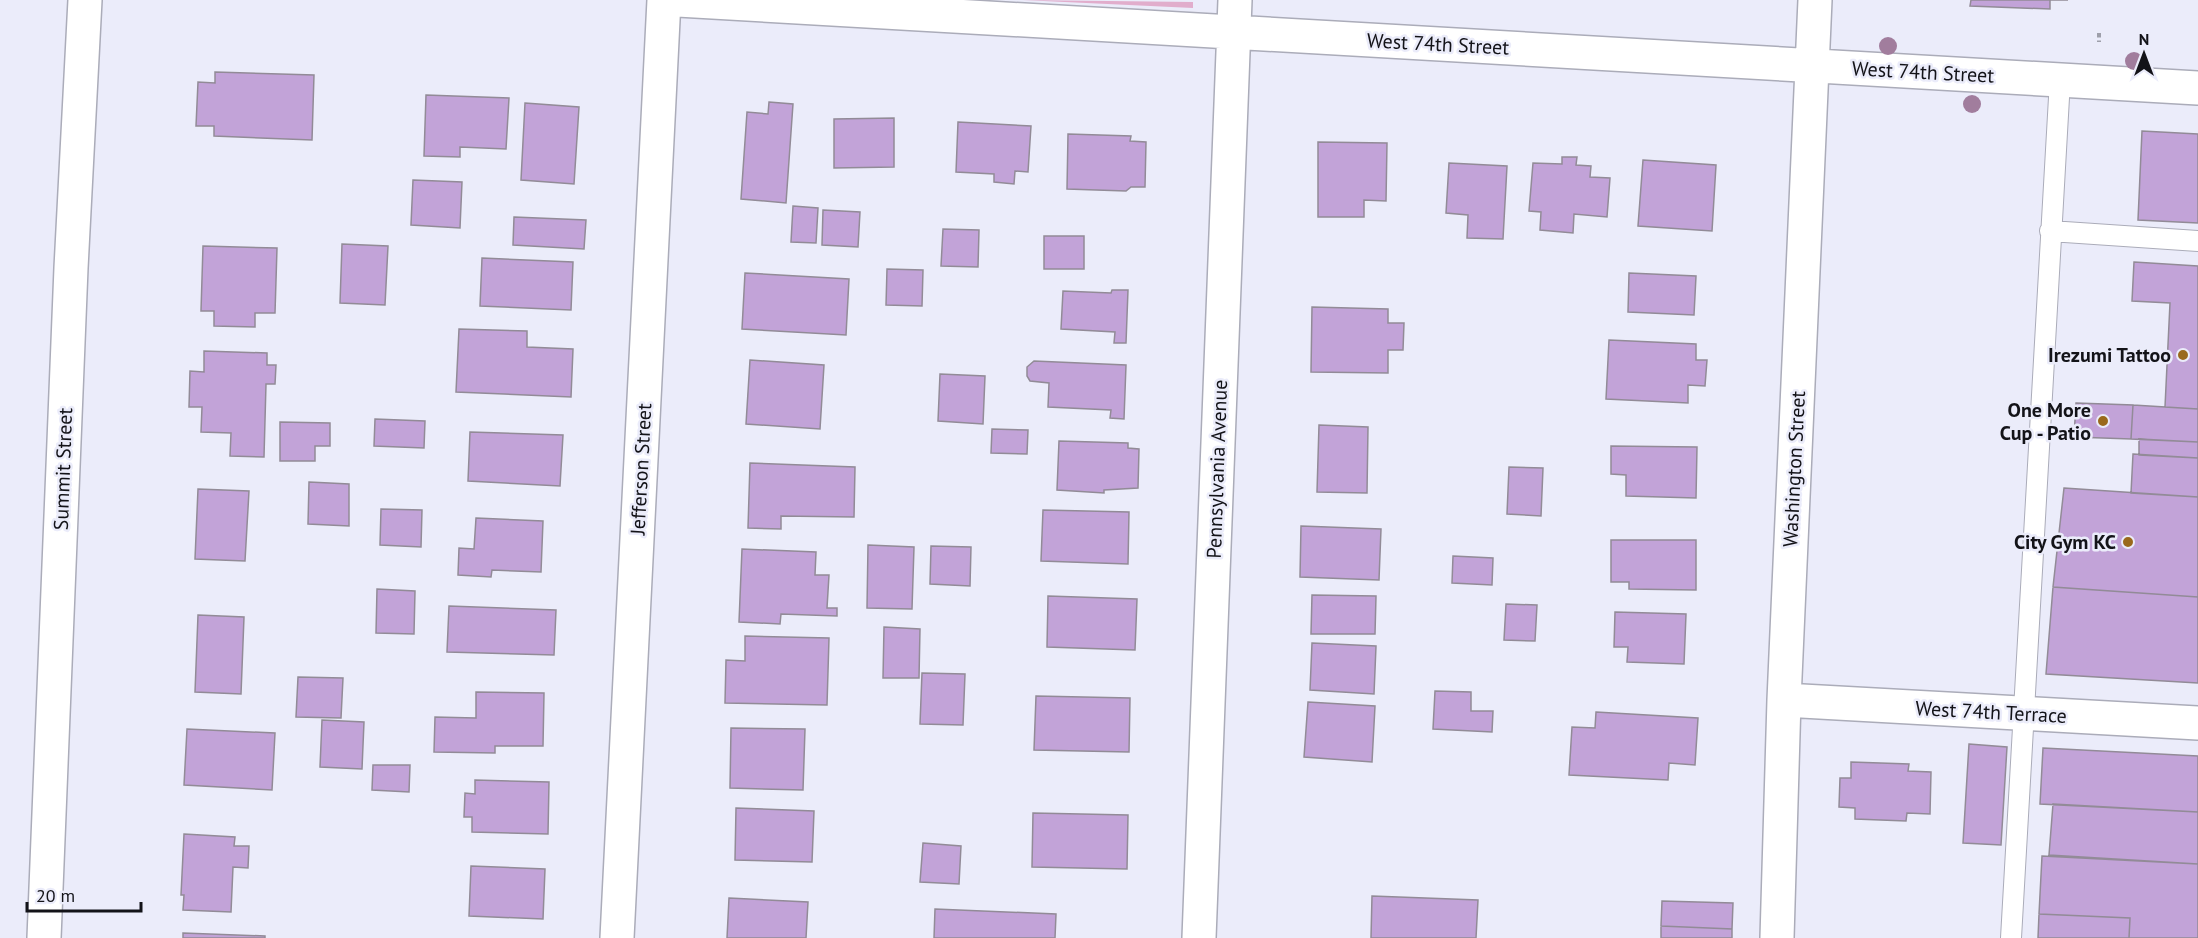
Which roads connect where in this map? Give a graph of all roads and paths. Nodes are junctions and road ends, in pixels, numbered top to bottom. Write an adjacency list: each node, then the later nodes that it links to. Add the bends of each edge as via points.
1 (85, 0): 17 (street, Summit Street)
2 (664, 0): 18 (street, Jefferson Street)
3 (678, 0): 6 (street, West 74th Street)
4 (1235, 0): 6 (street, Pennsylvania Avenue)
5 (1815, 0): 9 (street, Washington Street)
6 (1233, 32): 9 (street, West 74th Street); 19 (street, Pennsylvania Avenue)
7 (2098, 33): 8 (path)
8 (2098, 42)
9 (1812, 65): 10 (street, West 74th Street); 14 (street, Washington Street)
10 (2060, 80): 11 (street, West 74th Street); 12 (lane)
11 (2198, 88)
12 (2050, 231): 13 (lane); 15 (lane)
13 (2198, 241)
14 (1784, 700): 15 (street, West 74th Terrace); 20 (street, Washington Street)
15 (2022, 714): 16 (street, West 74th Terrace); 21 (lane)
16 (2198, 723)
17 (44, 938)
18 (617, 938)
19 (1200, 938)
20 (1777, 938)
21 (2012, 938)

